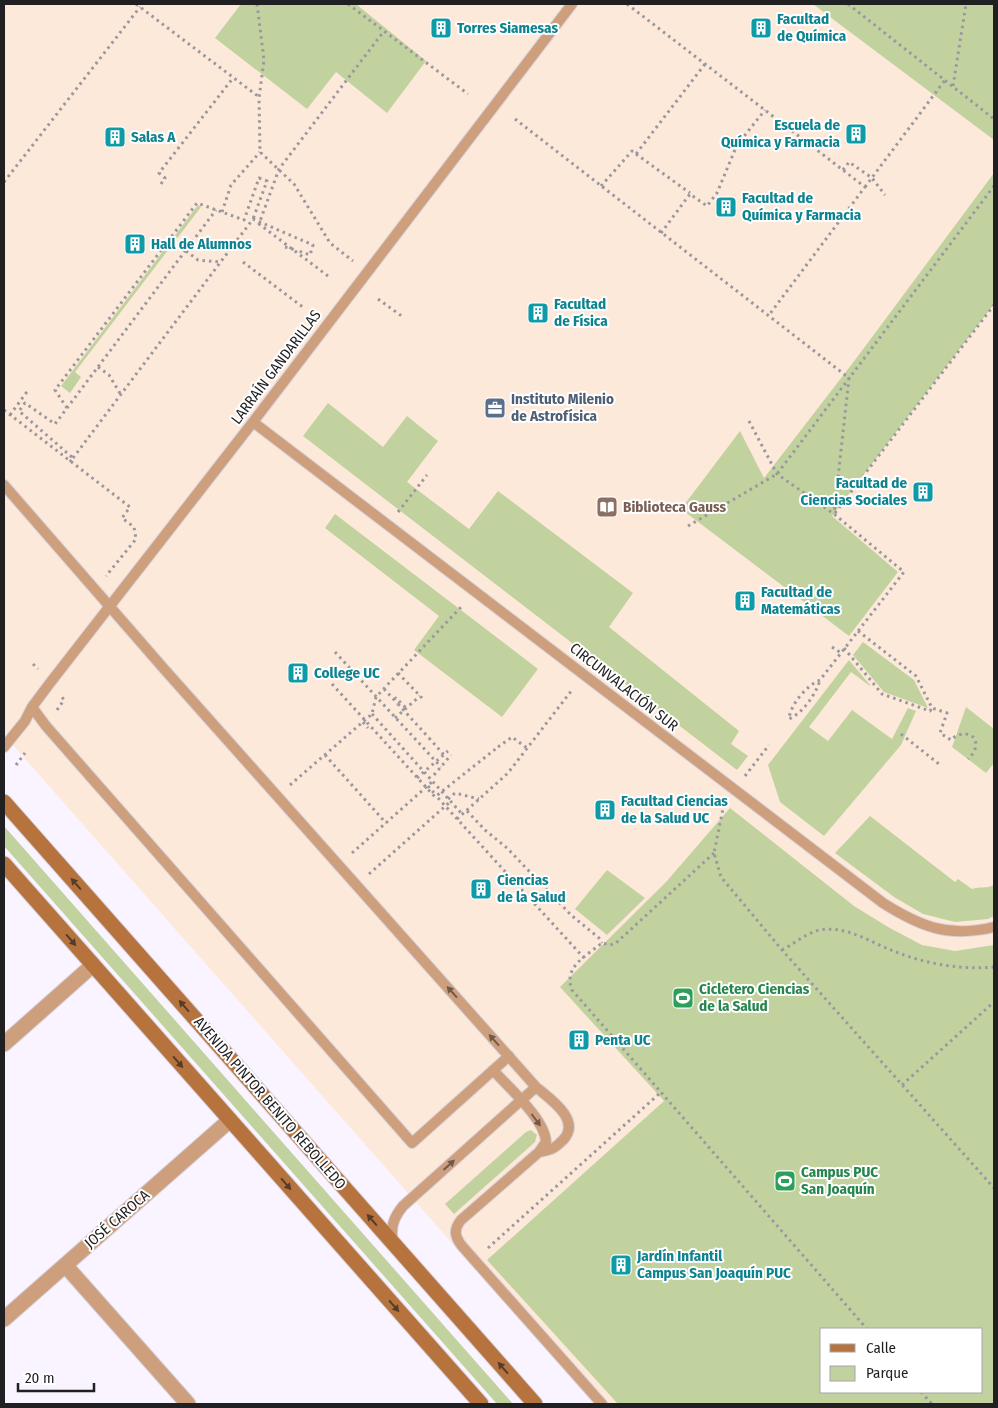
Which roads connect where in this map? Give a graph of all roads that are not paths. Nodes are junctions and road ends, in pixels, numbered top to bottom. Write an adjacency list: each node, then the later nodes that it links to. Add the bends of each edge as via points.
1 (572, 4): 2 (lane, LARRAÍN GANDARILLAS)
2 (253, 422): 4 (lane, LARRAÍN GANDARILLAS); 9 (lane, CIRCUNVALACIÓN SUR, via 883,903 906,917 944,931 967,932)
3 (4, 485): 4 (lane)
4 (110, 607): 5 (lane, LARRAÍN GANDARILLAS); 12 (lane, one-way to 4)
5 (32, 708): 6 (lane, LARRAÍN GANDARILLAS); 13 (lane, via 412,1143)
6 (4, 747)
7 (4, 802): 18 (street, AVENIDA PINTOR BENITO REBOLLEDO, one-way to 7)
8 (4, 864): 10 (street, one-way to 10)
9 (994, 927)
10 (93, 966): 11 (street); 16 (street, one-way to 16)
11 (4, 1044)
12 (509, 1056): 13 (lane); 14 (lane)
13 (493, 1070): 15 (lane)
14 (536, 1088): 15 (lane); 17 (lane, via 566,1116 569,1128 565,1138 554,1148)
15 (521, 1101): 17 (lane, one-way to 17, via 546,1134 546,1142); 18 (lane, one-way to 15, via 394,1216 403,1206)
16 (230, 1120): 19 (street, JOSÉ CAROCA); 22 (street, one-way to 22)
17 (539, 1152): 24 (lane, via 461,1220 455,1236)
18 (393, 1242): 23 (street, AVENIDA PINTOR BENITO REBOLLEDO, one-way to 18)
19 (65, 1265): 20 (street, JOSÉ CAROCA); 21 (street)
20 (4, 1319)
21 (188, 1404)
22 (480, 1404)
23 (535, 1404)
24 (602, 1404)

